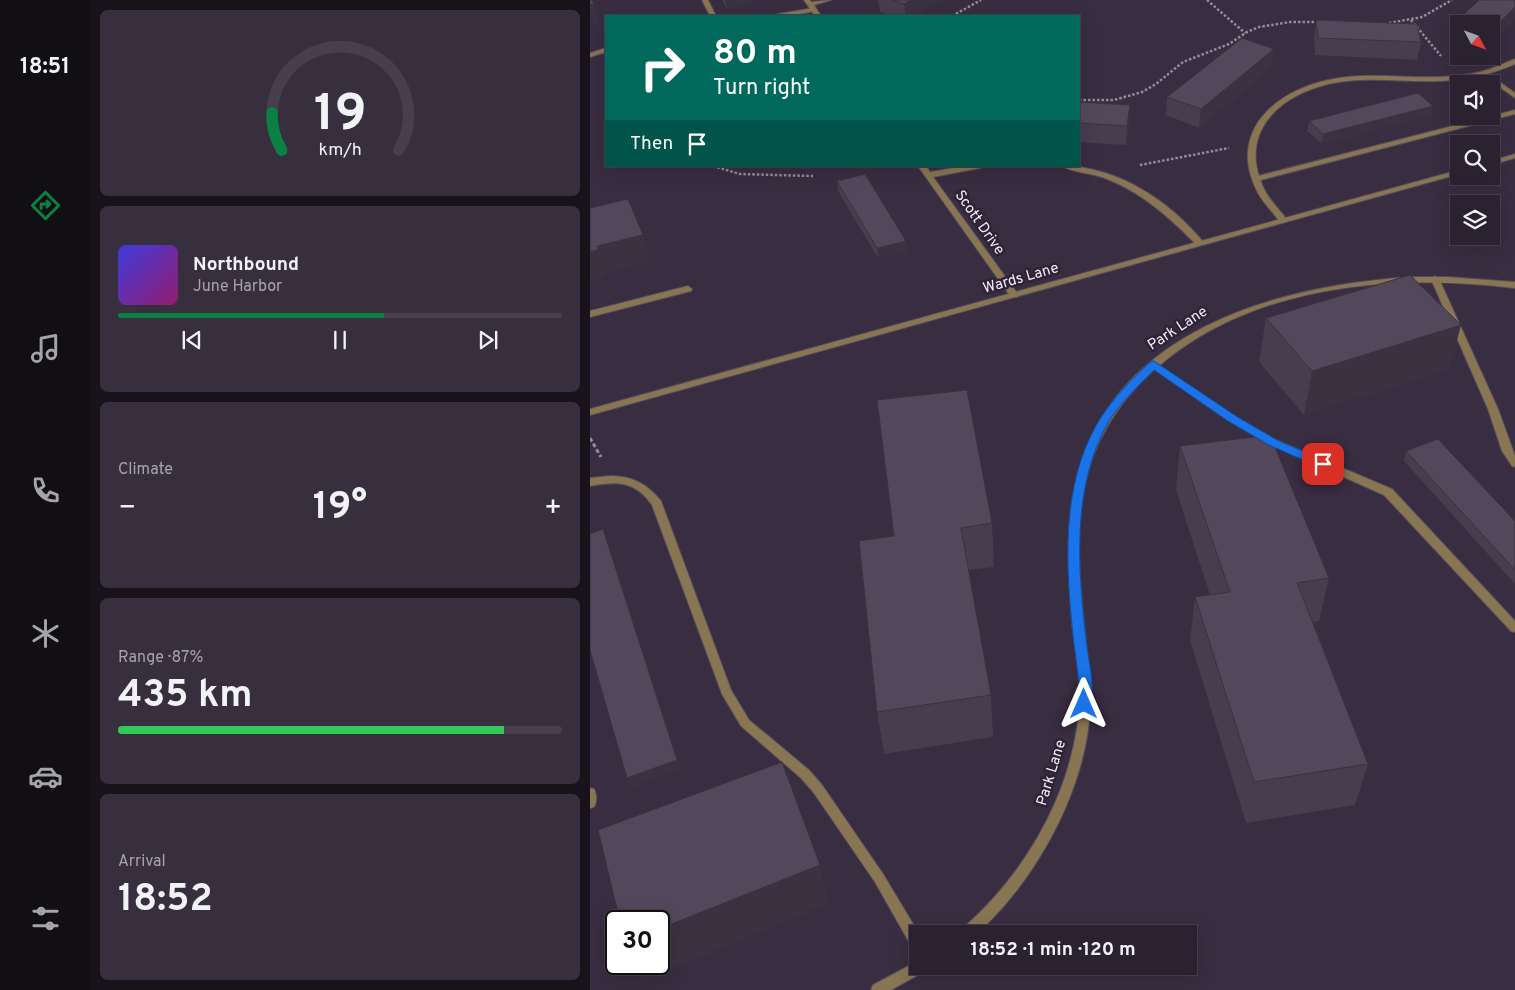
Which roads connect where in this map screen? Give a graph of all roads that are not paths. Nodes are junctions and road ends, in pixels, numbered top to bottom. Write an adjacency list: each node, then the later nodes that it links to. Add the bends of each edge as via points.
1 (704, 0): 4 (street)
2 (828, 0): 3 (street)
3 (812, 8): 5 (street)
4 (713, 15)
5 (782, 15)
6 (605, 50): 7 (street)
7 (590, 55)
8 (1515, 61): 9 (street)
9 (1485, 74): 10 (street); 19 (street, via 1459,78 1360,78 1316,86 1275,107 1262,120 1252,145)
10 (1515, 96)
11 (1515, 112): 19 (street)
12 (1515, 156): 13 (street)
13 (1500, 160)
14 (923, 167): 18 (street, Scott Drive)
15 (974, 167): 18 (street)
16 (1071, 167): 21 (street, via 1103,174 1142,193 1162,206)
17 (1450, 174): 20 (street, Wards Lane)
18 (928, 175): 25 (street, Scott Drive)
19 (1258, 179): 20 (street, via 1259,187)
20 (1283, 220): 21 (street, Wards Lane)
21 (1200, 243): 25 (street, Wards Lane)
22 (1435, 279): 23 (street, Park Lane); 27 (street, Park Lane, via 1363,283 1282,299 1222,320); 29 (street, via 1493,409 1506,451)
23 (1515, 285)
24 (688, 289): 26 (street)
25 (1014, 295): 28 (street, Wards Lane)
26 (590, 314)
27 (1154, 365): 31 (street, via 1232,419 1273,442 1388,492); 34 (street, Park Lane, via 1104,421 1079,487 1074,542 1076,607 1085,685 1084,723 1074,764 1048,834 1034,858 998,905)
28 (590, 412)
29 (1515, 464)
30 (590, 482): 35 (street, via 625,480 651,494 734,708 745,723 818,789 879,878)
31 (1515, 628)
32 (590, 793): 33 (street)
33 (590, 803)
34 (976, 925)
35 (909, 930)
36 (909, 972): 37 (street)
37 (878, 990)

